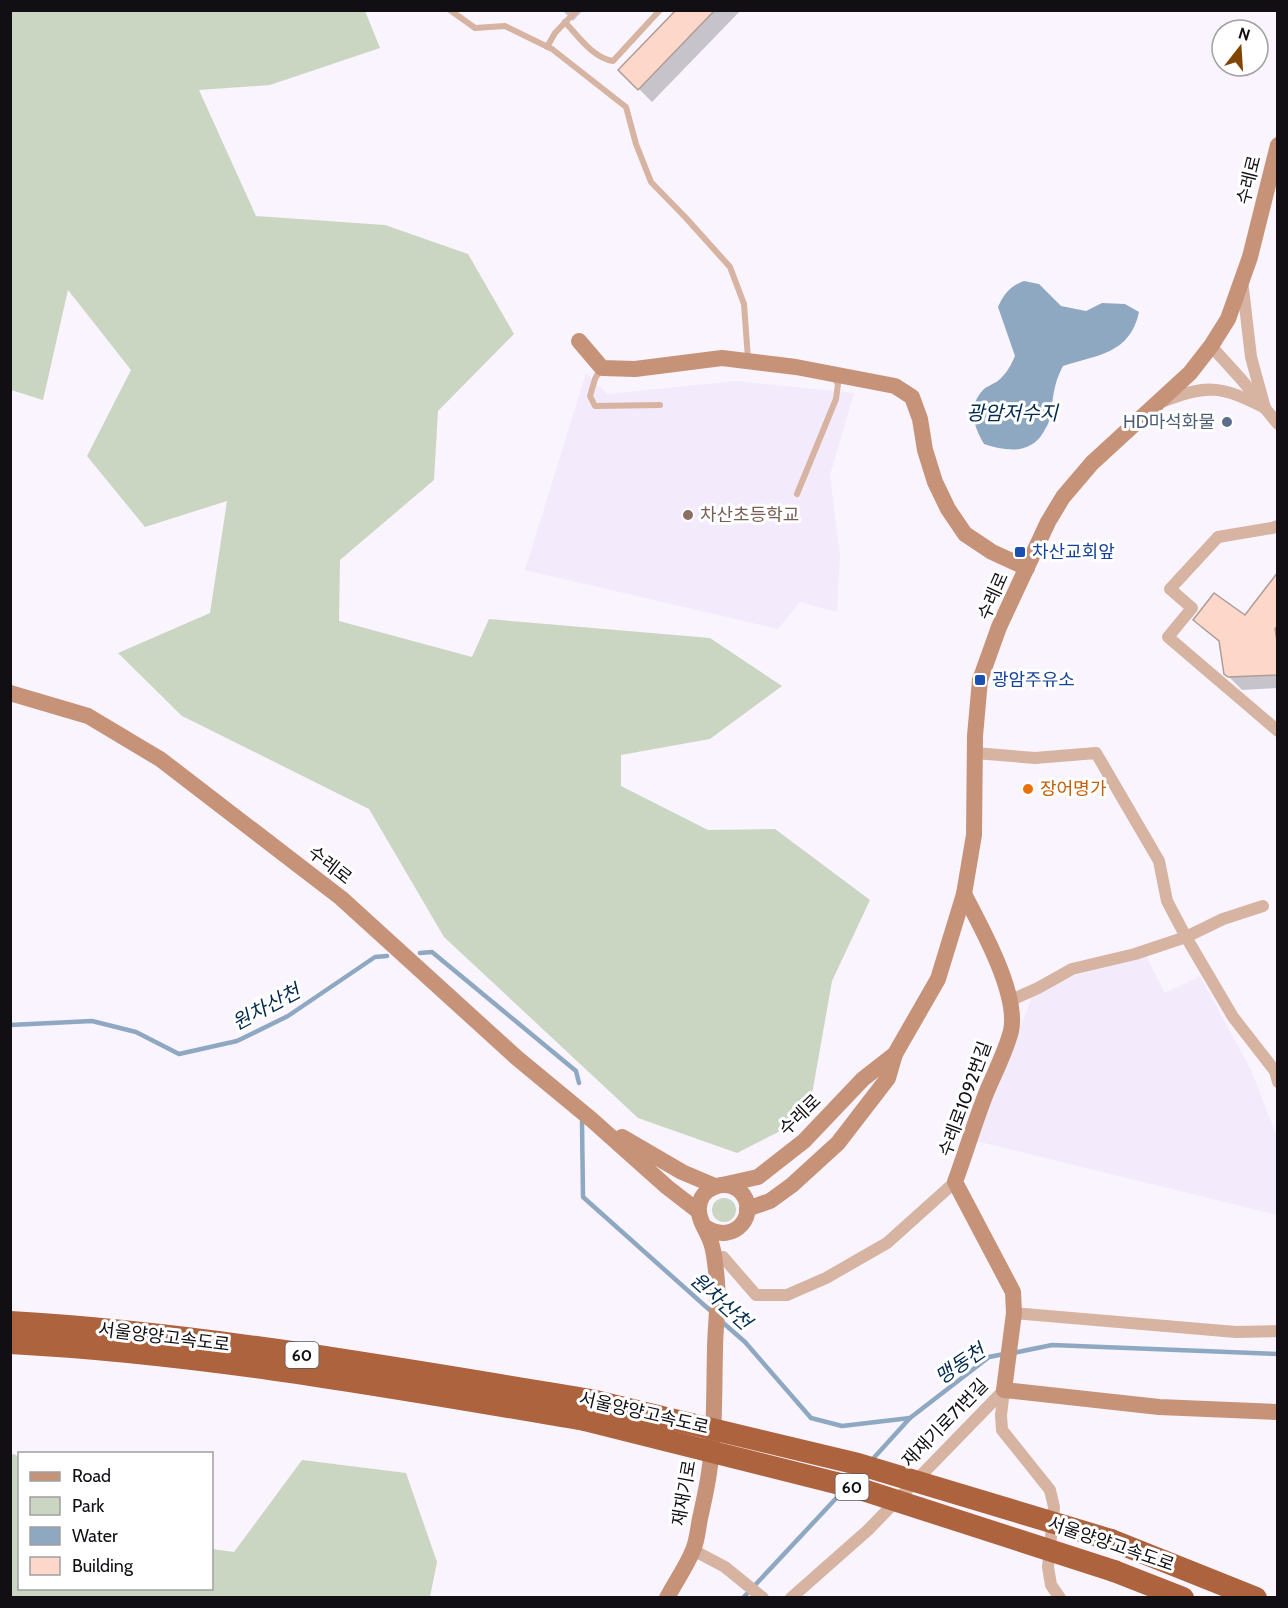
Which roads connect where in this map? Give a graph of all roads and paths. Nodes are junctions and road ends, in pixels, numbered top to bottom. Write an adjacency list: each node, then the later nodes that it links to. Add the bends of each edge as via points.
1 (450, 10): 5 (lane, via 475,28 505,26)
2 (576, 10): 4 (lane)
3 (660, 10): 4 (lane, via 613,61 592,51)
4 (565, 22): 5 (lane)
5 (547, 47): 10 (lane, via 626,107 651,182 730,267 744,304)
6 (1278, 145): 7 (main road, 수레로)
7 (1242, 279): 9 (main road, 수레로, via 1228,318); 15 (street, via 1251,357)
8 (579, 341): 11 (main road)
9 (1211, 346): 13 (main road, 수레로); 15 (street)
10 (748, 361): 11 (main road, via 722,358 635,369); 12 (main road)
11 (602, 368): 14 (lane, via 590,396 595,406)
12 (832, 374): 17 (lane, via 838,384 836,399); 19 (main road, via 895,386 912,397 934,482 948,509 966,534 992,552)
13 (1160, 403): 15 (street, via 1186,392 1216,389); 19 (main road, 수레로, via 1092,463 1063,497)
14 (660, 405)
15 (1265, 408): 16 (street)
16 (1278, 424)
17 (797, 494)
18 (1276, 529): 21 (street, via 1218,537 1170,589 1192,608 1168,637)
19 (1027, 568): 22 (main road, 수레로, via 980,680)
20 (10, 693): 29 (main road, 수레로, via 88,716 160,759 341,898 517,1058)
21 (1278, 731)
22 (975, 753): 23 (main road, 수레로, via 974,835); 25 (street, via 1035,758 1096,753 1159,861 1167,901)
23 (964, 894): 26 (main road, 수레로1092번길, via 1007,988); 27 (main road, 수레로, via 938,979)
24 (1263, 906): 25 (street)
25 (1186, 937): 26 (street, via 1072,969); 28 (street, via 1233,1017 1275,1071)
26 (1009, 1001): 30 (main road, 수레로1092번길, via 1011,1031)
27 (895, 1054): 31 (main road, 수레로, via 863,1079 804,1141 758,1177); 32 (main road, 수레로, via 888,1078 838,1143 770,1201)
28 (1278, 1082)
29 (592, 1120): 31 (main road, 수레로, via 682,1172); 33 (main road, 수레로)
30 (955, 1182): 35 (street, via 886,1243 788,1295 756,1295); 38 (main road, 수레로1092번길, via 1013,1292)
31 (719, 1185): 32 (main road, via 740,1191); 33 (main road, via 702,1196)
32 (747, 1209): 34 (main road)
33 (702, 1219): 34 (main road, via 721,1234); 36 (main road, via 712,1246)
34 (738, 1229): 35 (main road)
35 (723, 1257): 36 (main road)
36 (717, 1284): 46 (main road, 재재기로, via 715,1404 709,1473)
37 (10, 1313): 40 (highway)
38 (1014, 1313): 41 (street, via 1236,1332); 43 (main road, 수레로1092번길)
39 (10, 1322): 40 (highway, 서울양양고속도로 / 60)
40 (41, 1324): 44 (highway, 서울양양고속도로 / 60, via 194,1340 386,1367)
41 (1278, 1331)
42 (10, 1343): 44 (highway, 서울양양고속도로 / 60, via 190,1359)
43 (1004, 1390): 45 (main road, 재재기로71번길, via 1159,1407); 49 (street, 재재기로71번길, via 868,1530); 50 (street, via 1002,1430 1050,1490 1054,1507 1048,1567 1051,1586)
44 (588, 1410): 51 (highway, 서울양양고속도로 / 60, bridge, via 860,1489 1114,1571); 52 (highway, 서울양양고속도로 / 60, bridge, via 858,1464 1112,1540)
45 (1278, 1412)
46 (693, 1550): 47 (main road, 재재기로); 48 (street, via 726,1567)
47 (667, 1598)
48 (763, 1598)
49 (791, 1598)
50 (1060, 1598)
51 (1183, 1598)
52 (1256, 1598)

